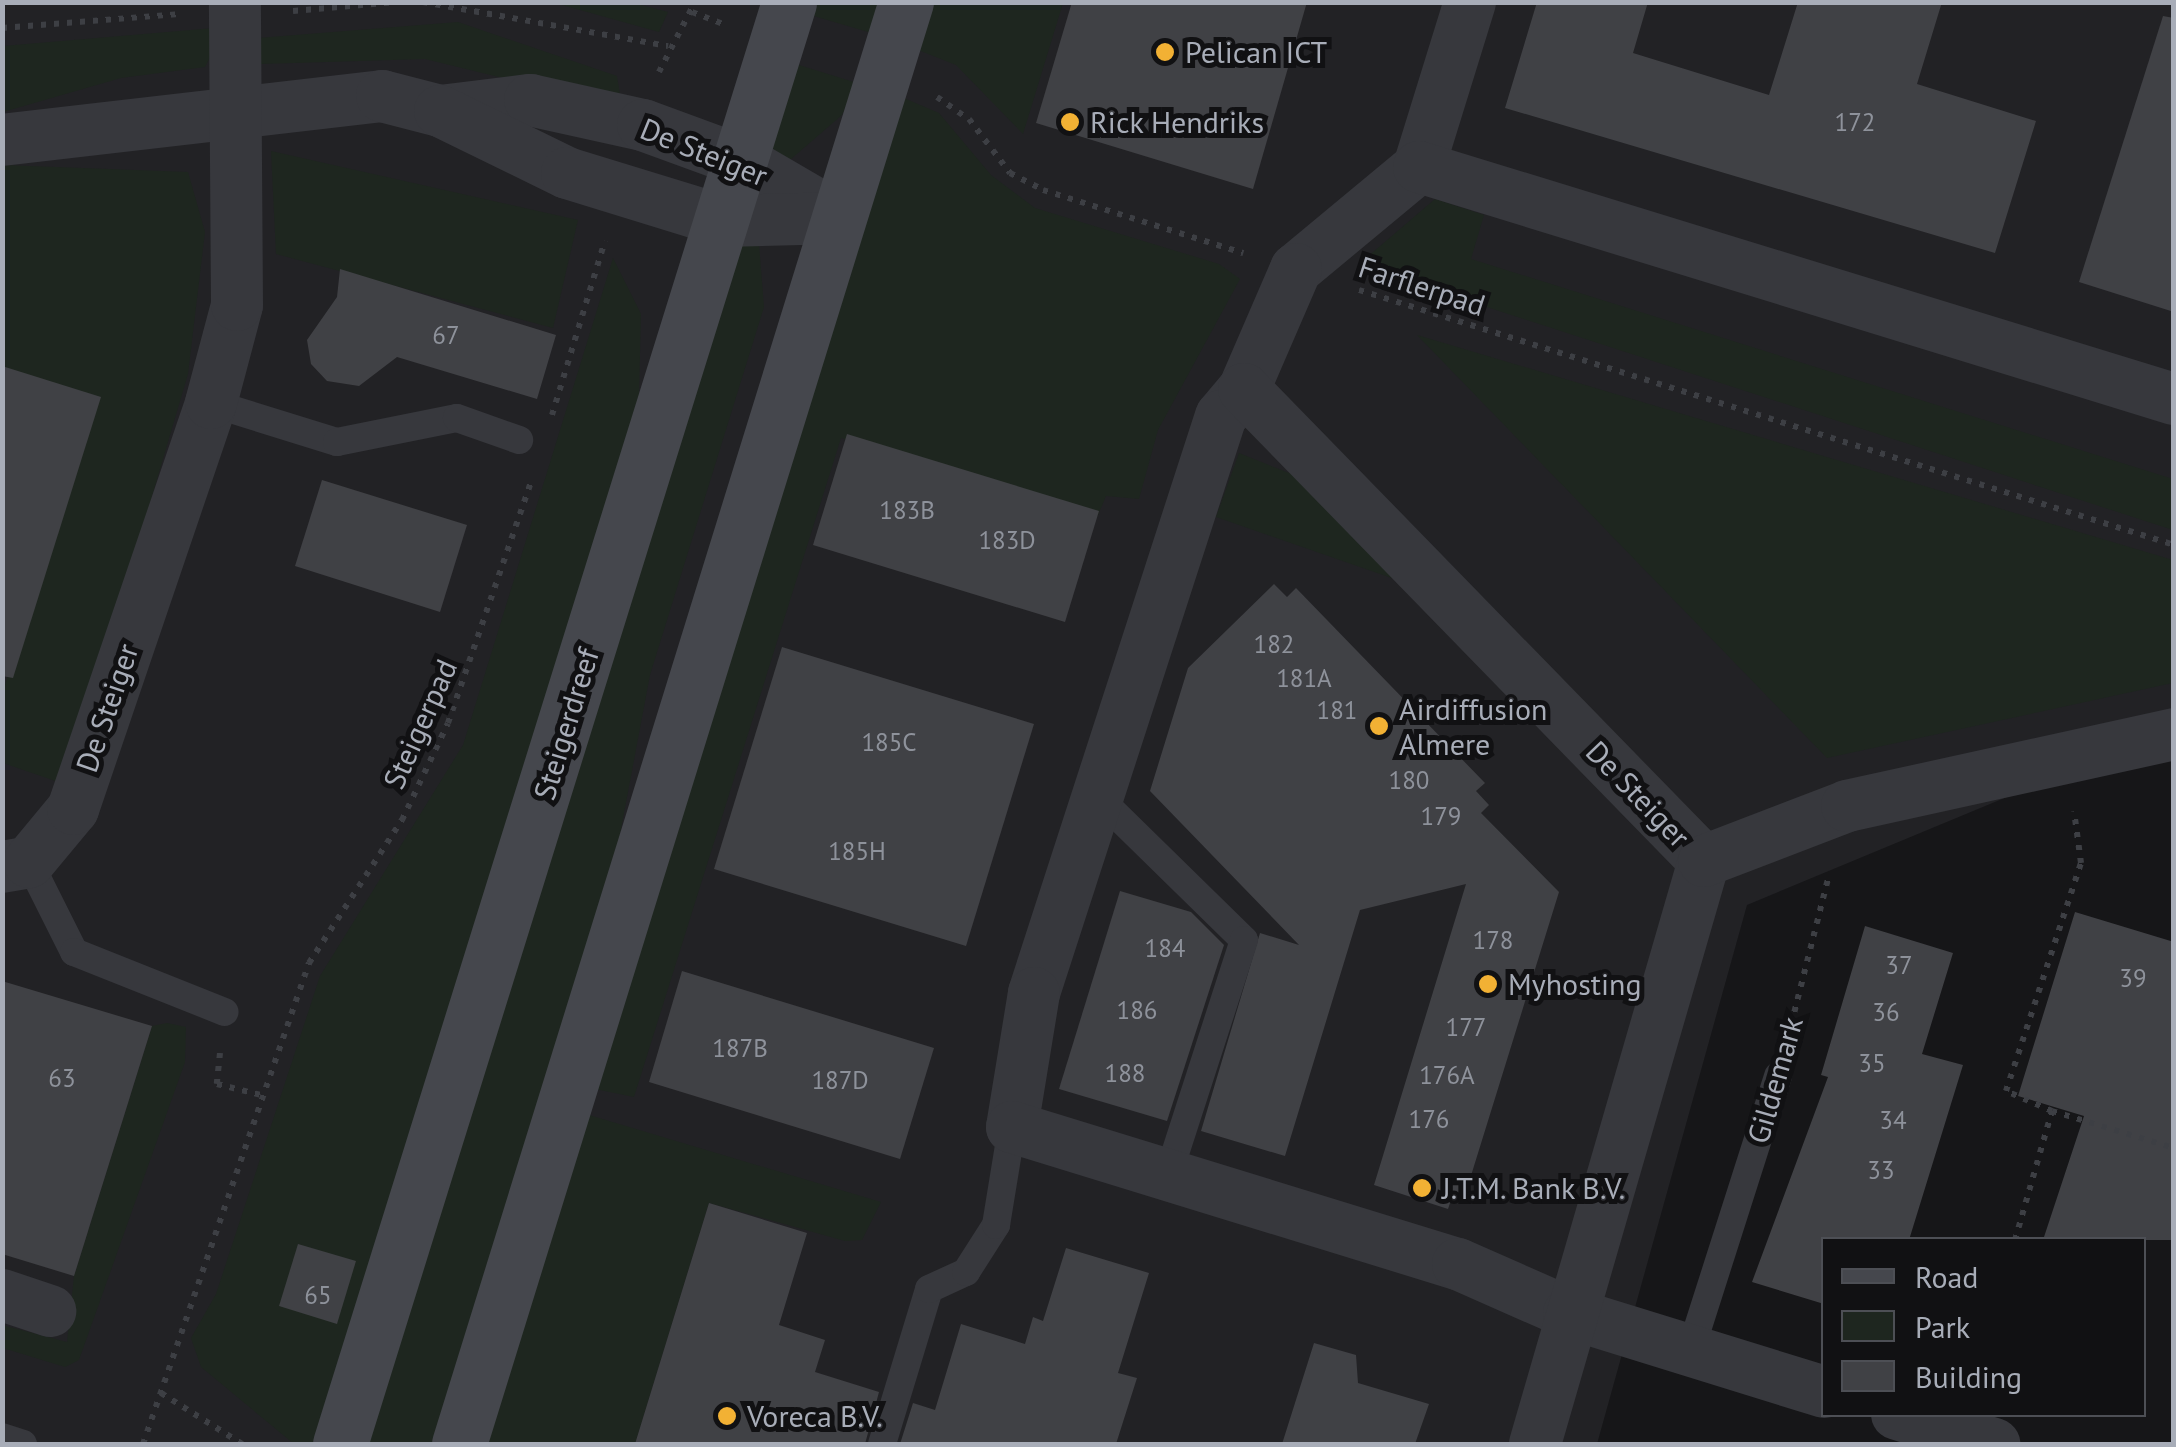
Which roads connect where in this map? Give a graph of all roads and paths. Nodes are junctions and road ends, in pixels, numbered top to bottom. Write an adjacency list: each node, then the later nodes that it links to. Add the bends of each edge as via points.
1 (235, 2): 10 (street, De Steiger)
2 (423, 2): 8 (path)
3 (695, 2): 6 (path)
4 (906, 2): 9 (main road)
5 (1470, 2): 15 (street)
6 (692, 12): 7 (path); 8 (path)
7 (784, 22): 14 (main road, Steigerdreef)
8 (668, 46): 12 (path)
9 (886, 69): 17 (main road); 19 (path, Farflerpad, via 968,119 1010,173 1043,190)
10 (237, 110): 11 (street, De Steiger, via 382,96); 13 (street, De Steiger); 22 (street, De Steiger, via 237,305)
11 (440, 111): 12 (street, De Steiger, via 530,100); 16 (street, De Steiger, via 519,154)
12 (642, 124): 14 (street, De Steiger)
13 (2, 140)
14 (744, 162): 17 (street, De Steiger); 18 (main road, Steigerdreef)
15 (1419, 167): 19 (street); 21 (street)
16 (624, 190): 18 (street, De Steiger); 23 (path)
17 (840, 218): 18 (street, De Steiger); 51 (main road)
18 (723, 221): 46 (main road, Steigerdreef)
19 (1296, 269): 20 (street); 26 (path, Farflerpad)
20 (1244, 388): 29 (street, via 1222,416); 31 (street, De Steiger)
21 (2174, 399)
22 (212, 403): 24 (lane, via 337,442 457,418); 32 (street, De Steiger, via 72,809)
23 (548, 426)
24 (519, 440)
25 (537, 463): 35 (path, Steigerpad, via 448,723 402,820 309,963)
26 (2174, 545)
27 (2174, 734): 28 (street)
28 (2068, 759): 30 (street); 36 (path, via 2081,863 2006,1091)
29 (1098, 798): 37 (street, via 1034,992); 39 (lane, via 1244,940)
30 (1847, 806): 31 (street); 34 (path, Gildemark)
31 (1704, 861): 41 (street, De Steiger)
32 (16, 865): 33 (lane, via 74,952)
33 (225, 1012): 35 (path, via 217,1084)
34 (1778, 1076): 42 (lane, Gildemark)
35 (260, 1095): 44 (path, Steigerpad)
36 (2052, 1111): 38 (path); 40 (path)
37 (1012, 1127): 39 (street); 52 (lane, via 996,1225 966,1272 929,1289)
38 (2174, 1148)
39 (1168, 1175): 41 (street, via 1458,1264)
40 (2016, 1237)
41 (1569, 1312): 42 (street); 53 (street, De Steiger)
42 (1690, 1352): 43 (street)
43 (1821, 1391)
44 (161, 1393): 49 (path, Steigerpad); 50 (path)
45 (1907, 1417): 54 (street)
46 (343, 1436)
47 (2, 1438): 48 (lane)
48 (23, 1444)
49 (144, 1444)
50 (242, 1444)
51 (459, 1444)
52 (882, 1444)
53 (1535, 1444)
54 (1994, 1444)

